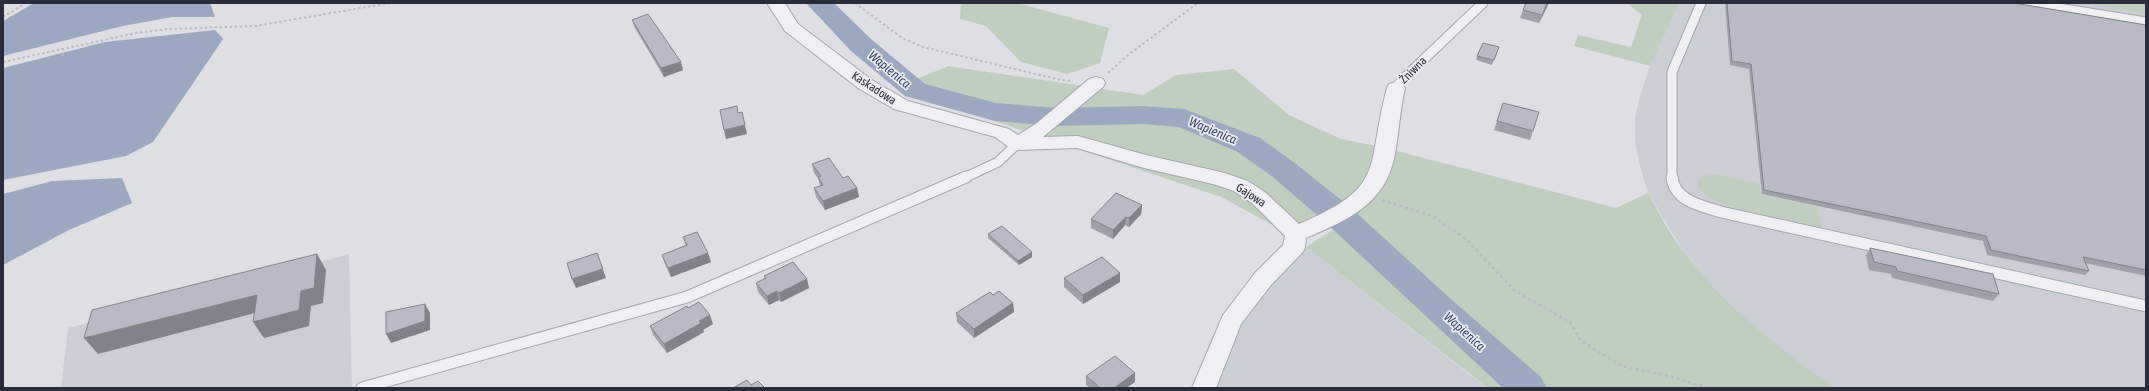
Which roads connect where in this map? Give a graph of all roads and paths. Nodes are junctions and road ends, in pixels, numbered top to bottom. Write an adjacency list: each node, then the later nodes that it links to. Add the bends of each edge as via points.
1 (26, 3): 9 (path)
2 (390, 3): 13 (path, via 255,26 180,28 129,34)
3 (776, 3): 16 (street, Kaskadowa, via 791,27 865,84 901,106 1002,133)
4 (855, 3): 14 (path, via 902,38 923,47 1061,80)
5 (1198, 3): 14 (path, via 1128,55)
6 (1483, 3): 15 (lane, Żniwna)
7 (1701, 3): 19 (lane, via 1672,72 1672,179 1678,194 1686,200 1720,212)
8 (2027, 3): 10 (lane)
9 (3, 17)
10 (2146, 22)
11 (64, 51): 12 (path)
12 (62, 56)
13 (3, 62)
14 (1096, 83): 16 (street, via 1044,127)
15 (1396, 88): 17 (street, Żniwna, via 1379,175)
16 (1017, 144): 18 (street, Gajowa, via 1078,142 1218,178 1240,186 1259,198); 20 (lane, via 998,162 925,196 686,297)
17 (1364, 198): 18 (street, via 1338,215); 22 (path, via 1432,216 1461,235 1495,267 1515,291 1570,322 1582,341 1622,366)
18 (1296, 234): 21 (street, via 1294,248 1263,279 1231,321)
19 (2146, 306)
20 (362, 388)
21 (1204, 388)
22 (1708, 388)

